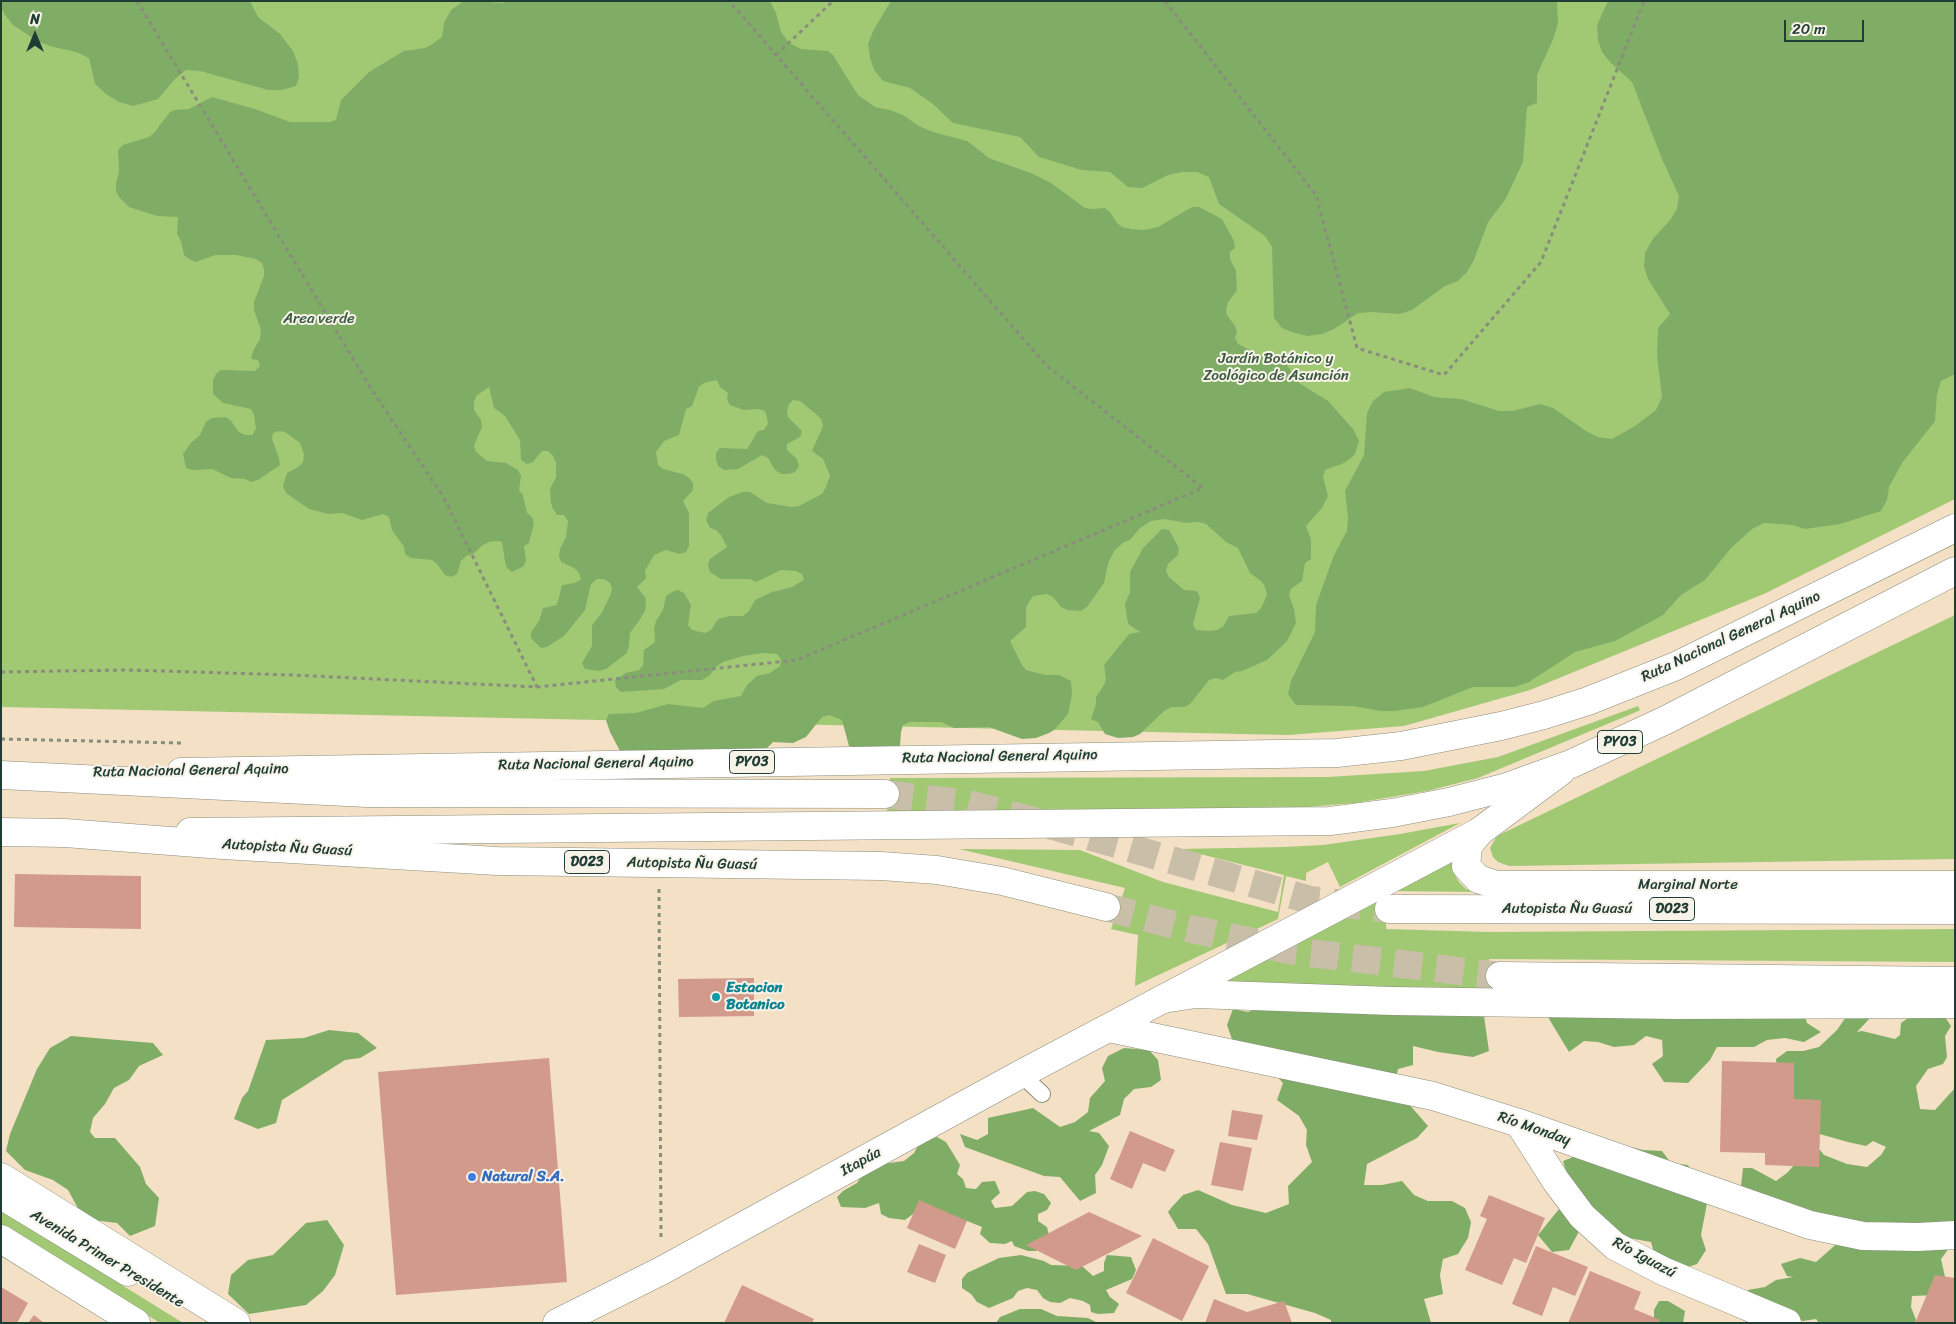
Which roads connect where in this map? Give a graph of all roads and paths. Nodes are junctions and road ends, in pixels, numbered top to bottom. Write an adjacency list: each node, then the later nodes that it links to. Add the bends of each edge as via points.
1 (137, 1): 10 (path, via 372,390 444,498)
2 (729, 1): 6 (path)
3 (833, 1): 6 (path)
4 (1164, 1): 5 (path, via 1316,195 1357,348 1444,375 1541,262)
5 (1644, 1)
6 (776, 55): 10 (path, via 1047,366 1203,488 797,660)
7 (1955, 528): 12 (main road, Ruta Nacional General Aquino / PY03, via 1667,670 1544,715 1401,746 1337,753)
8 (1955, 570): 11 (main road, PY03, via 1666,720)
9 (1, 672): 10 (path, via 128,670)
10 (537, 687)
11 (1571, 764): 15 (main road, Itapúa); 16 (main road, PY03, via 1449,802 1330,821)
12 (1, 775): 13 (main road, via 367,793)
13 (885, 794)
14 (1, 832): 16 (main road, PY03)
15 (1479, 832): 18 (main road, Marginal Norte, via 1468,846 1466,866 1478,879 1497,885); 24 (main road, Itapúa)
16 (65, 833): 17 (main road, Autopista Ñu Guasú / D023, via 497,861)
17 (658, 864): 19 (main road, Autopista Ñu Guasú / D023, via 881,866 936,870 1002,881); 34 (path)
18 (1955, 885)
19 (1106, 907)
20 (1389, 909): 21 (main road, Autopista Ñu Guasú / D023)
21 (1955, 910)
22 (1500, 976): 23 (main road)
23 (1955, 980)
24 (1164, 999): 25 (main road, via 1196,994 1392,1002); 26 (main road, Itapúa)
25 (1955, 1004)
26 (1109, 1028): 27 (main road, Itapúa); 29 (main road, Río Monday, via 1433,1096)
27 (1021, 1074): 28 (lane); 34 (main road, Itapúa)
28 (1042, 1094)
29 (1519, 1123): 32 (main road, Río Monday, via 1810,1225 1863,1236); 39 (main road, Río Iguazú, via 1582,1216 1615,1246 1663,1271)
30 (1, 1177): 37 (main road)
31 (1, 1195): 36 (main road, Avenida Primer Presidente)
32 (1955, 1235)
33 (1, 1239): 35 (main road)
34 (661, 1271): 38 (main road, Itapúa)
35 (136, 1323)
36 (213, 1323)
37 (236, 1323)
38 (557, 1323)
39 (1787, 1323)

